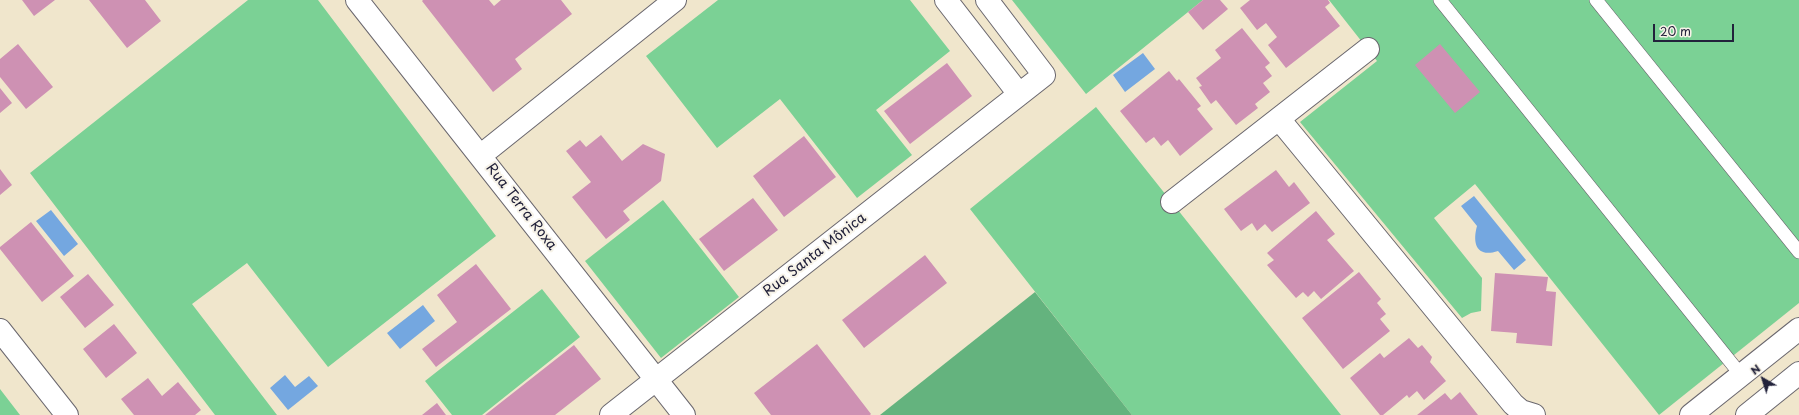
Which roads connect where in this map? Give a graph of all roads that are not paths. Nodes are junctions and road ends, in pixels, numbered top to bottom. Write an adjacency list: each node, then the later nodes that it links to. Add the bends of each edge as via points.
1 (357, 0): 10 (street, Rua Terra Roxa)
2 (675, 0): 10 (street)
3 (946, 0): 8 (street)
4 (987, 0): 8 (street, Rua Santa Mônica, via 1044,75)
5 (1440, 0): 16 (lane)
6 (1596, 0): 12 (lane)
7 (1368, 49): 9 (street)
8 (1019, 94): 17 (street, Rua Santa Mônica)
9 (1279, 119): 11 (street); 21 (street, via 1513,404 1522,411)
10 (480, 156): 17 (street, Rua Terra Roxa)
11 (1172, 202)
12 (1799, 252)
13 (1799, 329): 16 (street)
14 (0, 330): 18 (street)
15 (1799, 373): 23 (street)
16 (1741, 376): 22 (street)
17 (656, 380): 19 (street, Rua Santa Mônica); 20 (street, Rua Terra Roxa)
18 (67, 415)
19 (611, 415)
20 (684, 415)
21 (1534, 415)
22 (1691, 415)
23 (1747, 415)

